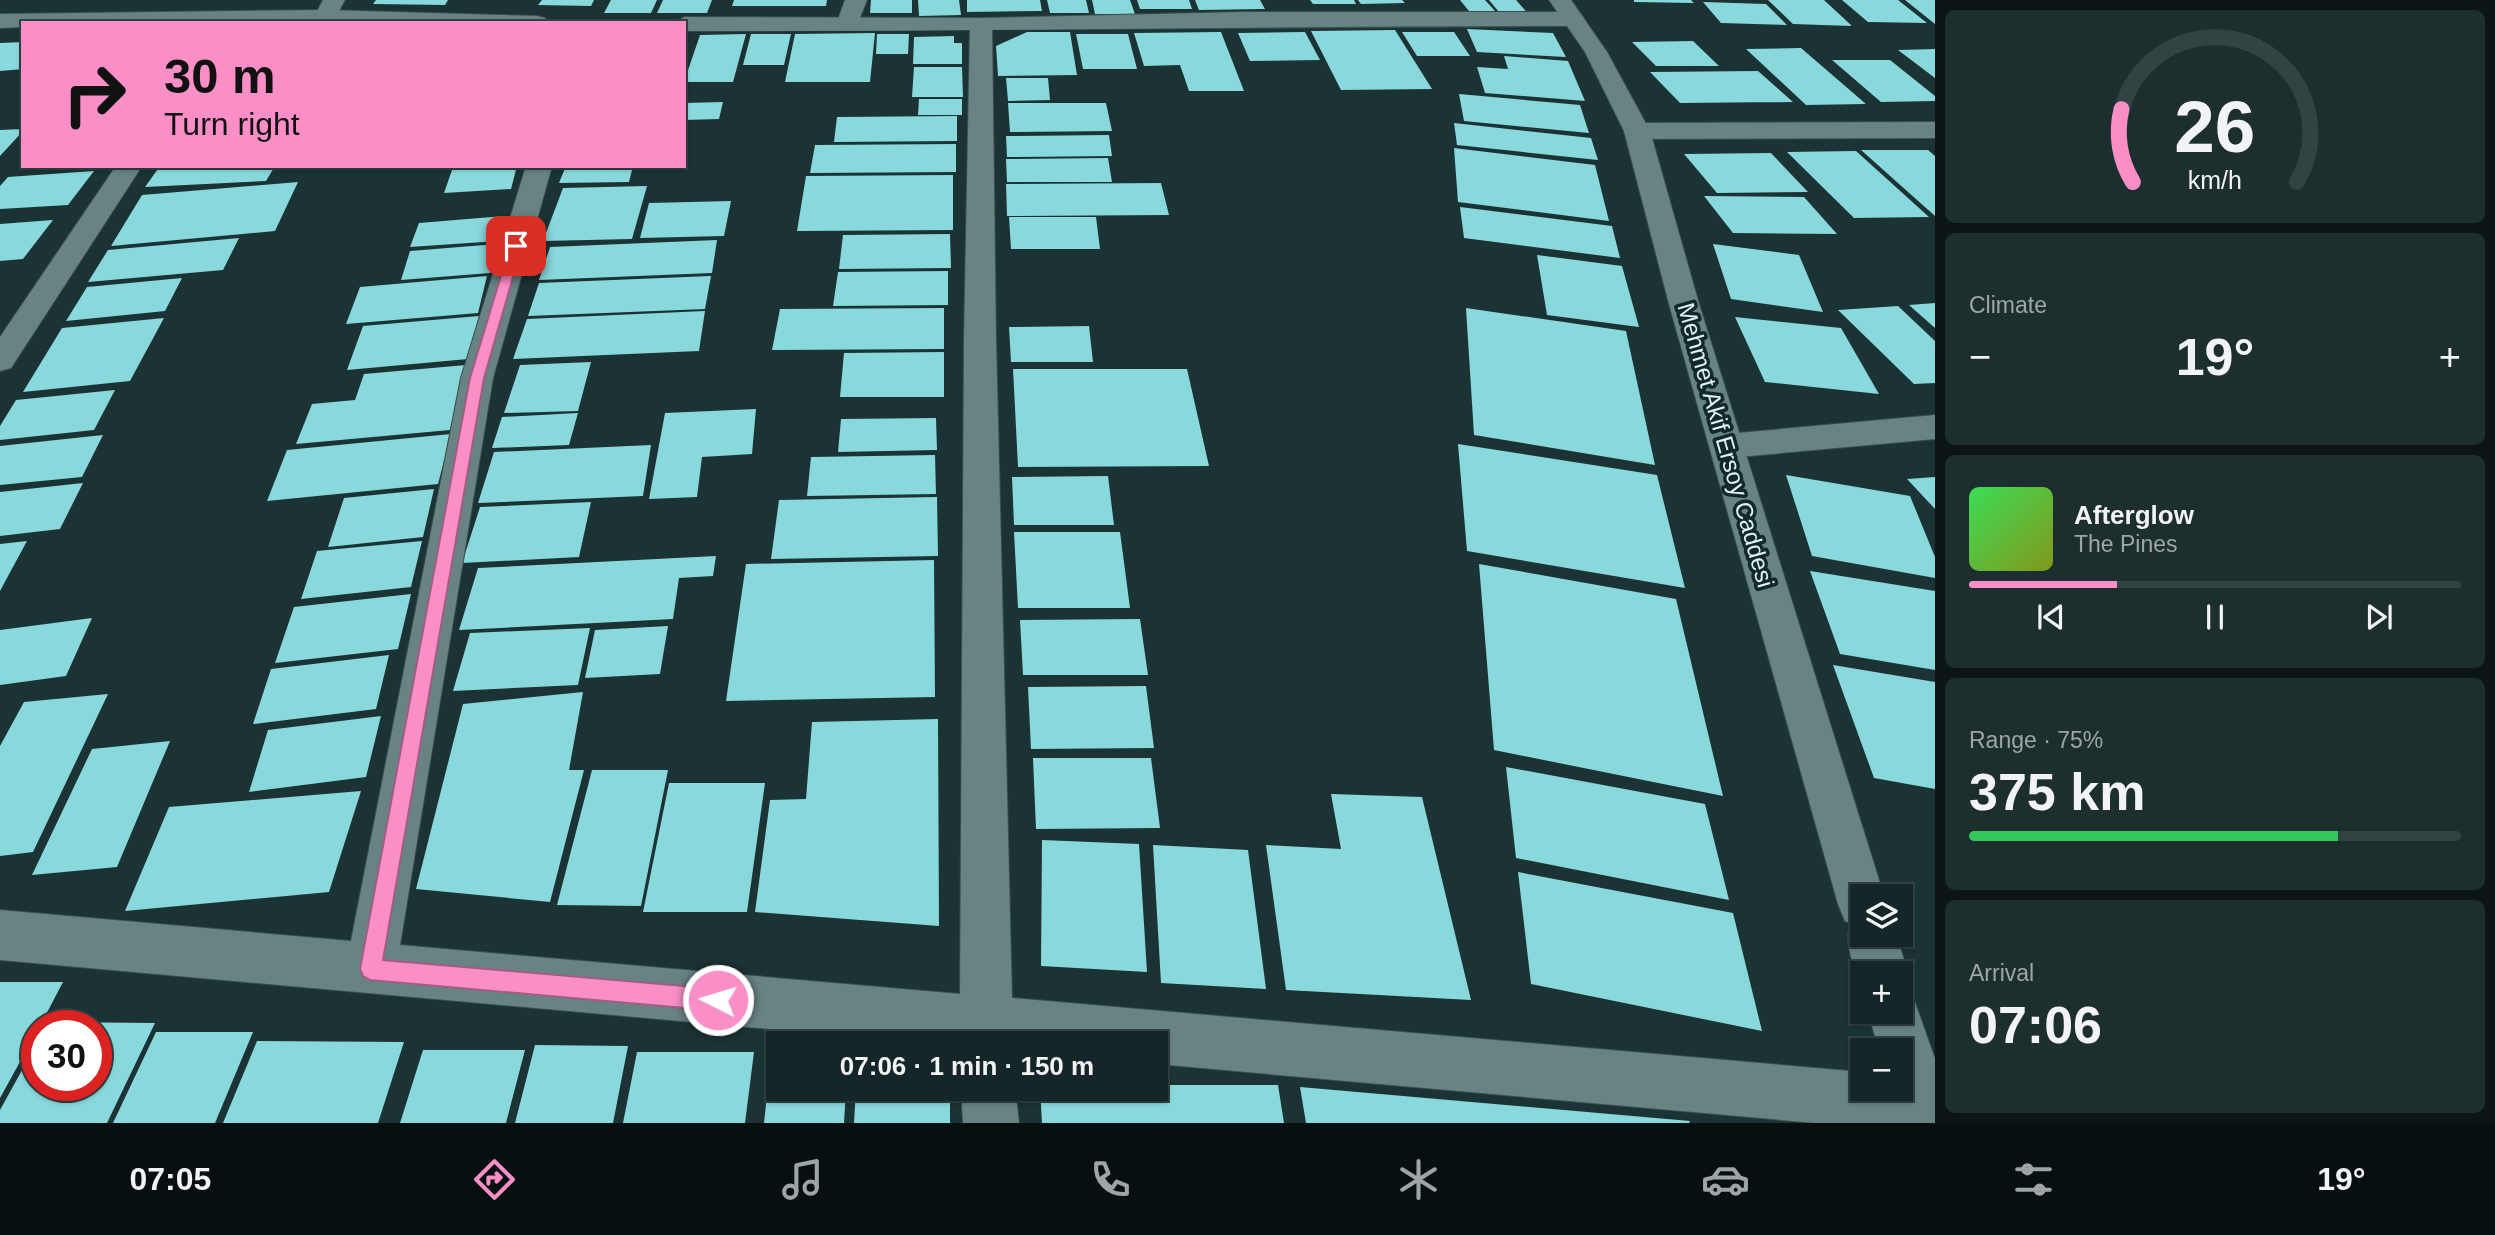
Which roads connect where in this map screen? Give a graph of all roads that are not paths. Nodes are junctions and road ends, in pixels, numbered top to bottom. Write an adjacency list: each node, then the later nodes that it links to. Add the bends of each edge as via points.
1 (856, 0): 9 (street)
2 (329, 8): 6 (street); 7 (street)
3 (1566, 10): 10 (street); 12 (street, Mehmet Akif Ersoy Caddesi, via 1596,52)
4 (0, 21): 5 (street)
5 (21, 21)
6 (236, 21)
7 (509, 21)
8 (686, 24): 9 (street)
9 (847, 25): 10 (street)
10 (981, 25): 23 (street)
11 (1935, 130): 12 (street)
12 (1637, 131): 17 (street, Mehmet Akif Ersoy Caddesi)
13 (128, 168): 15 (street)
14 (538, 168): 20 (street, via 477,378)
15 (0, 361)
16 (1935, 427): 17 (street)
17 (1727, 446): 18 (street, Mehmet Akif Ersoy Caddesi)
18 (1856, 884)
19 (0, 935): 20 (street)
20 (370, 969): 22 (street)
21 (1898, 1024): 26 (street)
22 (966, 1031)
23 (985, 1031)
24 (1168, 1049): 26 (street)
25 (989, 1101): 27 (street)
26 (1924, 1114)
27 (990, 1123)

